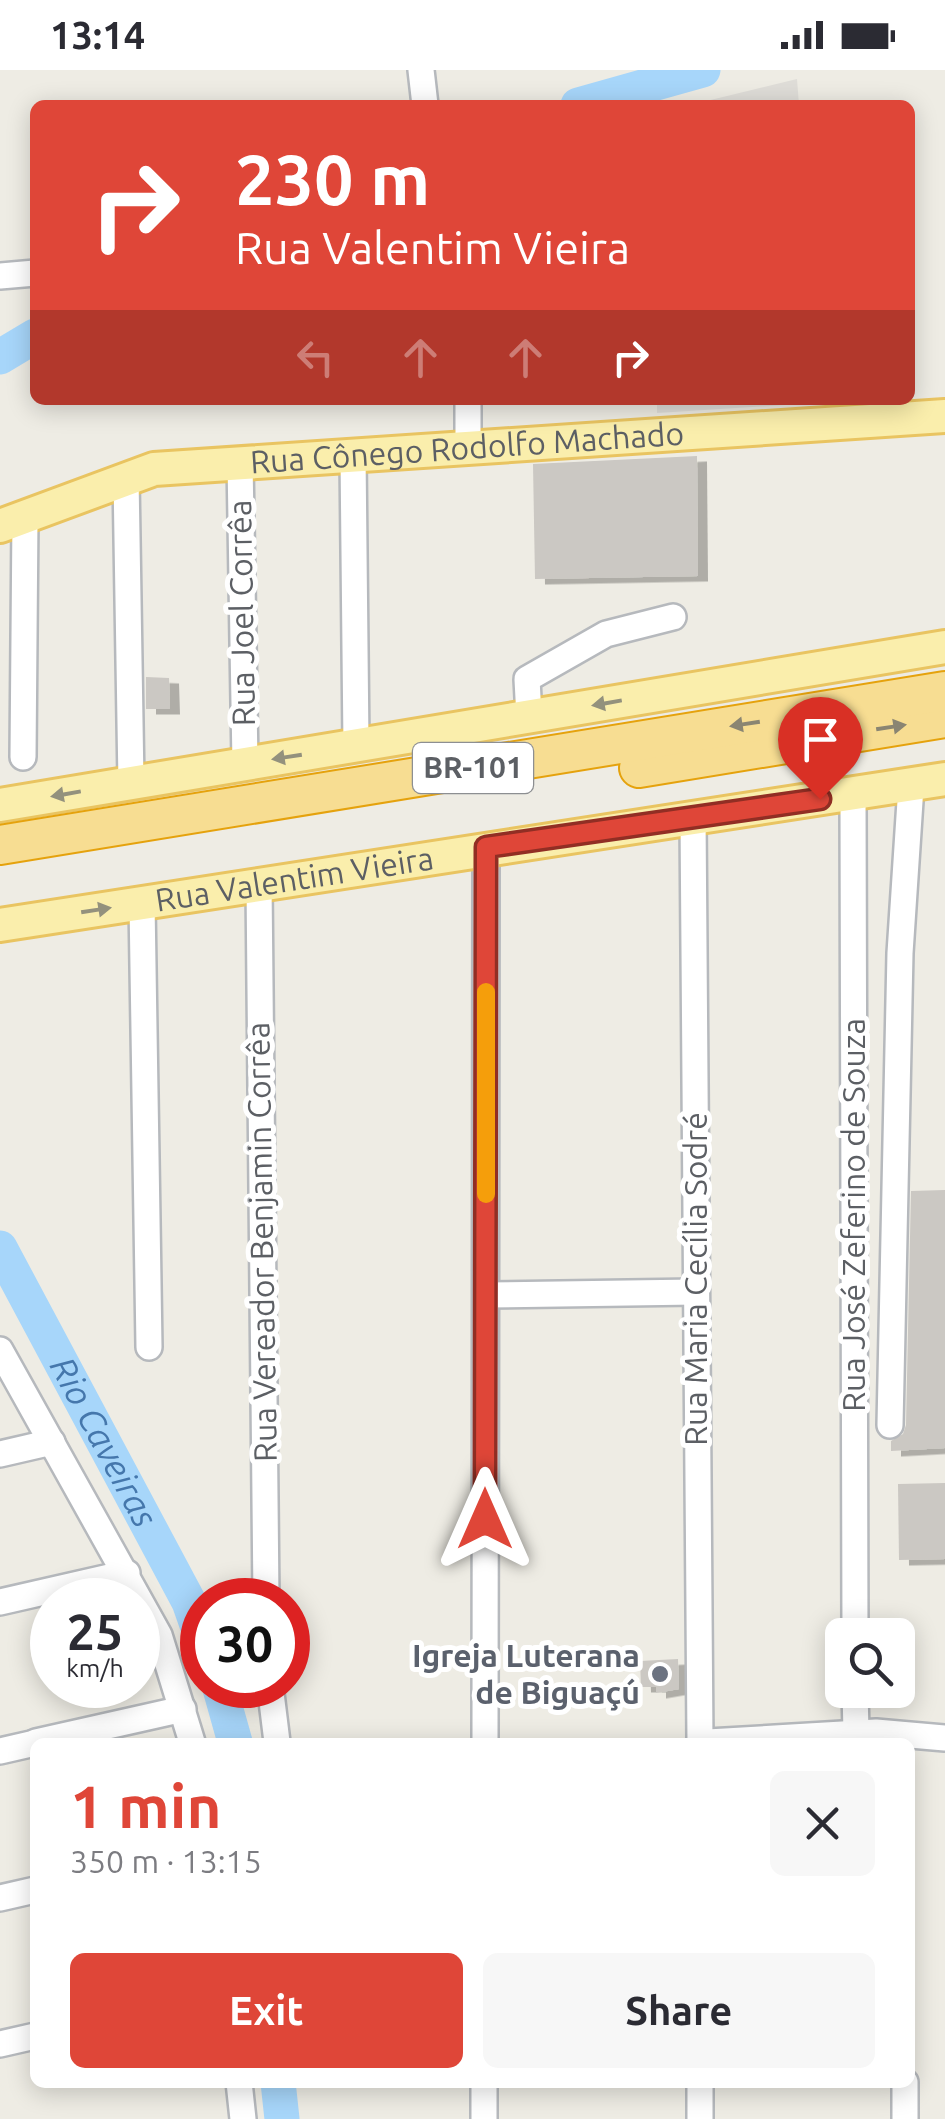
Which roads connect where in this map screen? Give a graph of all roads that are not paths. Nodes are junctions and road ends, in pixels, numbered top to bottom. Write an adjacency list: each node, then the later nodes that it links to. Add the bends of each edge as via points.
1 (421, 70): 2 (street)
2 (424, 100)
3 (30, 274): 4 (street)
4 (0, 276)
5 (468, 405): 8 (street)
6 (848, 411): 7 (main road, Rua Cônego Rodolfo Machado); 8 (main road, Rua Cônego Rodolfo Machado)
7 (945, 416)
8 (468, 446): 9 (main road, Rua Cônego Rodolfo Machado)
9 (352, 454): 10 (main road, Rua Cônego Rodolfo Machado); 18 (street)
10 (240, 461): 11 (main road, Rua Cônego Rodolfo Machado); 20 (street, Rua Joel Corrêa)
11 (126, 476): 12 (main road, Rua Cônego Rodolfo Machado); 22 (street)
12 (12, 521): 19 (street)
13 (672, 617): 16 (street, via 606,634 527,679)
14 (945, 646): 16 (main road, one-way to 16)
15 (945, 692): 27 (highway, BR-101, one-way to 27)
16 (529, 716): 18 (main road)
17 (945, 718): 29 (highway, BR-101, one-way to 17)
18 (356, 746): 20 (main road, one-way to 20)
19 (23, 757)
20 (244, 764): 22 (main road)
21 (945, 780): 23 (main road, Rua Valentim Vieira)
22 (131, 783): 25 (main road, one-way to 25)
23 (911, 786): 24 (main road, Rua Valentim Vieira); 37 (street, via 900,952)
24 (852, 794): 26 (main road, Rua Valentim Vieira); 43 (street, Rua José Zeferino de Souza)
25 (0, 805)
26 (693, 816): 28 (main road, Rua Valentim Vieira); 33 (street, Rua Maria Cecília Sodré)
27 (0, 845)
28 (486, 847): 30 (main road, Rua Valentim Vieira); 34 (street)
29 (0, 872)
30 (259, 884): 31 (main road, Rua Valentim Vieira); 41 (street, Rua Vereador Benjamin Corrêa)
31 (142, 903): 32 (main road, Rua Valentim Vieira, one-way to 31); 35 (street)
32 (0, 925)
33 (696, 1292): 34 (street); 52 (street, Rua Maria Cecília Sodré)
34 (486, 1295): 51 (street)
35 (149, 1347)
36 (0, 1350): 38 (street)
37 (890, 1425)
38 (52, 1442): 39 (street); 40 (street)
39 (0, 1454)
40 (127, 1572): 42 (street); 46 (street, via 159,1635)
41 (266, 1578)
42 (0, 1602)
43 (855, 1618)
44 (273, 1708): 50 (street)
45 (856, 1708): 47 (street)
46 (183, 1709): 48 (street); 49 (street)
47 (856, 1733): 53 (street); 54 (street)
48 (57, 1738)
49 (191, 1738)
50 (277, 1738)
51 (485, 1738)
52 (700, 1738)
53 (774, 1738)
54 (903, 1738): 55 (street)
55 (945, 1738)
56 (30, 1744): 57 (street)
57 (0, 1750)
58 (30, 1891): 59 (street)
59 (0, 1898)
60 (30, 2037): 61 (street)
61 (0, 2044)
62 (240, 2088): 66 (street)
63 (484, 2088): 67 (street)
64 (700, 2088): 68 (street)
65 (904, 2088): 69 (street)
66 (243, 2119)
67 (484, 2119)
68 (700, 2119)
69 (905, 2119)

